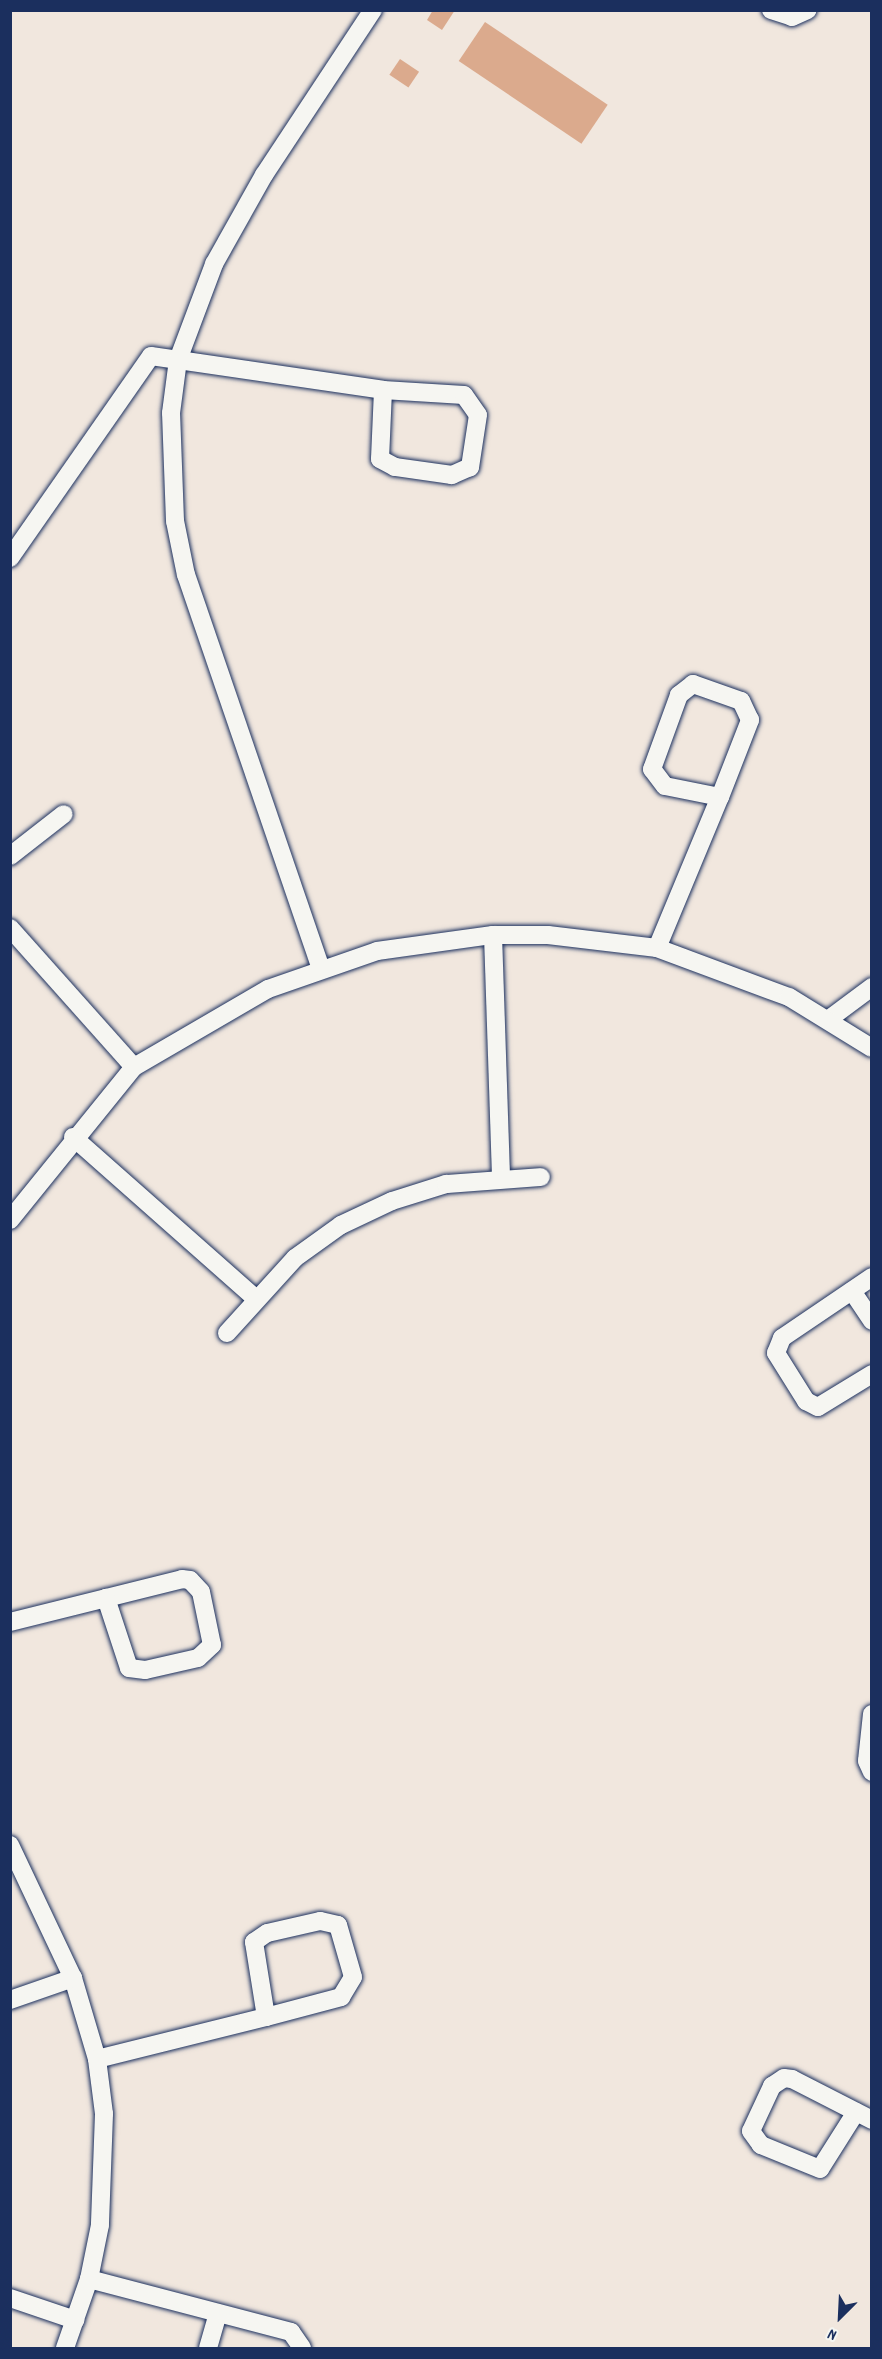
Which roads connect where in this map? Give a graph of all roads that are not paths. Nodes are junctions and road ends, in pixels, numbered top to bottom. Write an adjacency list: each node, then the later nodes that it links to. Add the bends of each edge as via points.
1 (373, 10): 4 (street, via 238,218)
2 (771, 10): 3 (street, via 792,17)
3 (808, 10)
4 (178, 360): 5 (street); 6 (street, via 151,356); 13 (street, via 170,467 186,575)
5 (383, 390): 5 (street, via 472,399 478,415 470,467 452,474 395,467 380,459)
6 (10, 558)
7 (720, 797): 7 (street, via 750,712 741,700 693,684 680,695 651,769 664,786); 12 (street)
8 (64, 814): 9 (street)
9 (10, 856)
10 (10, 928): 17 (street)
11 (493, 935): 12 (street, via 571,936); 13 (street, via 388,948); 19 (street)
12 (657, 948): 15 (street, via 747,978)
13 (320, 966): 17 (street, via 217,1017)
14 (872, 987): 15 (street)
15 (829, 1019): 16 (street)
16 (872, 1048)
17 (134, 1067): 18 (street)
18 (73, 1137): 21 (street); 24 (street)
19 (501, 1177): 20 (street); 24 (street, via 446,1184 361,1215 295,1258)
20 (541, 1177)
21 (10, 1220)
22 (872, 1277): 23 (street)
23 (852, 1291): 25 (street); 27 (street, via 782,1338 776,1353 806,1401 818,1407)
24 (254, 1297): 26 (street)
25 (872, 1321)
26 (226, 1334)
27 (872, 1374)
28 (106, 1598): 28 (street, via 190,1580 201,1592 212,1645 198,1658 145,1670 129,1668); 29 (street)
29 (10, 1622)
30 (872, 1714): 31 (street, via 867,1761)
31 (872, 1772)
32 (10, 1845): 33 (street)
33 (73, 1978): 34 (street); 36 (street)
34 (10, 2000)
35 (266, 2017): 35 (street, via 348,1993 353,1977 339,1926 320,1921 267,1933 254,1942); 36 (street)
36 (97, 2060): 38 (street, via 104,2170)
37 (864, 2116): 37 (street, via 784,2078 772,2086 751,2131 761,2145 820,2169)
38 (89, 2279): 40 (street); 41 (street)
39 (10, 2298): 41 (street)
40 (218, 2313): 43 (street); 44 (street, via 291,2332)
41 (75, 2320): 42 (street)
42 (65, 2349)
43 (208, 2349)
44 (302, 2349)

